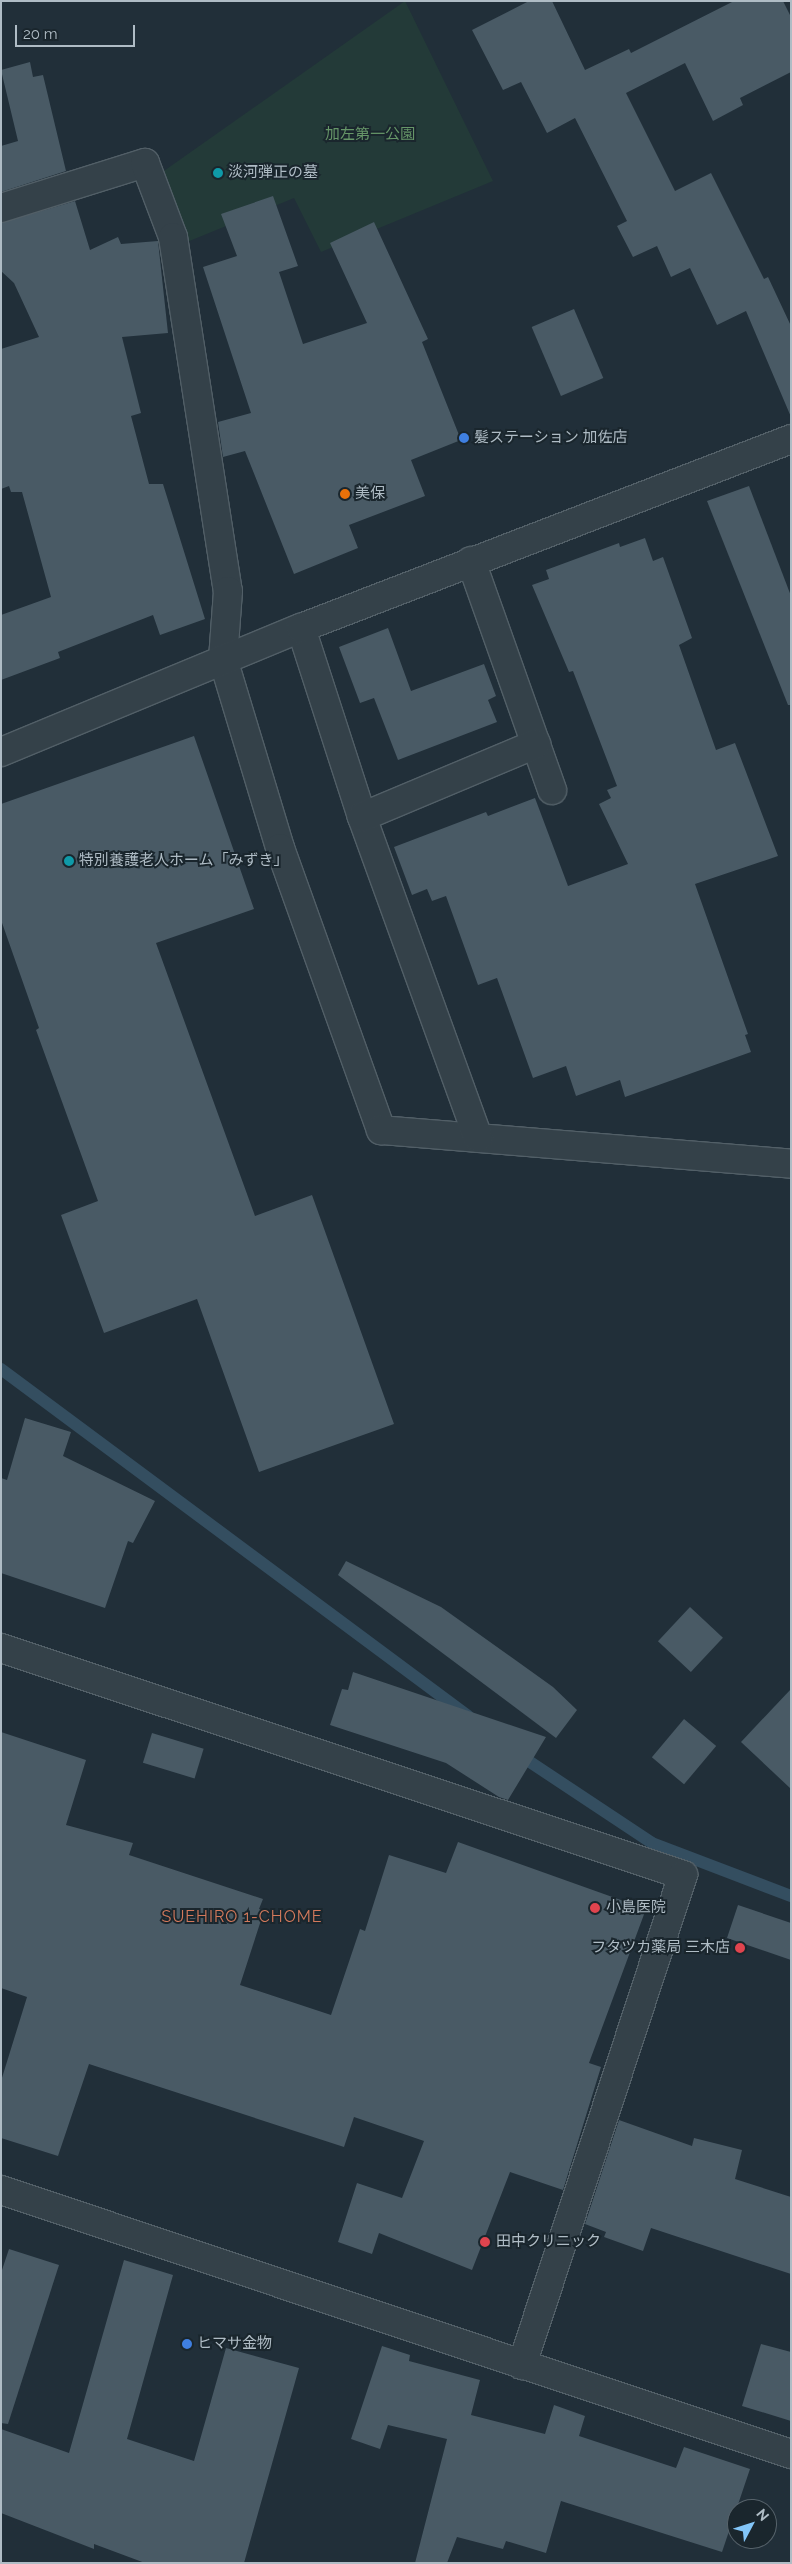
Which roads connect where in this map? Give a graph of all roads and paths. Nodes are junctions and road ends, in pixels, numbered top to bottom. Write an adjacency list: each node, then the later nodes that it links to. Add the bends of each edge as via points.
1 (1, 208): 5 (street, via 145,163 173,237 228,591)
2 (791, 439): 3 (street)
3 (471, 561): 4 (street); 6 (street)
4 (301, 628): 5 (street); 9 (street)
5 (223, 659): 7 (street); 10 (street, via 280,848 381,1130)
6 (536, 744): 8 (street); 9 (street)
7 (1, 752)
8 (552, 790)
9 (362, 817): 10 (street)
10 (478, 1138): 11 (street)
11 (791, 1164)
12 (1, 1648): 14 (street, via 683,1875)
13 (1, 2190): 14 (street)
14 (522, 2365): 15 (street)
15 (791, 2454)

